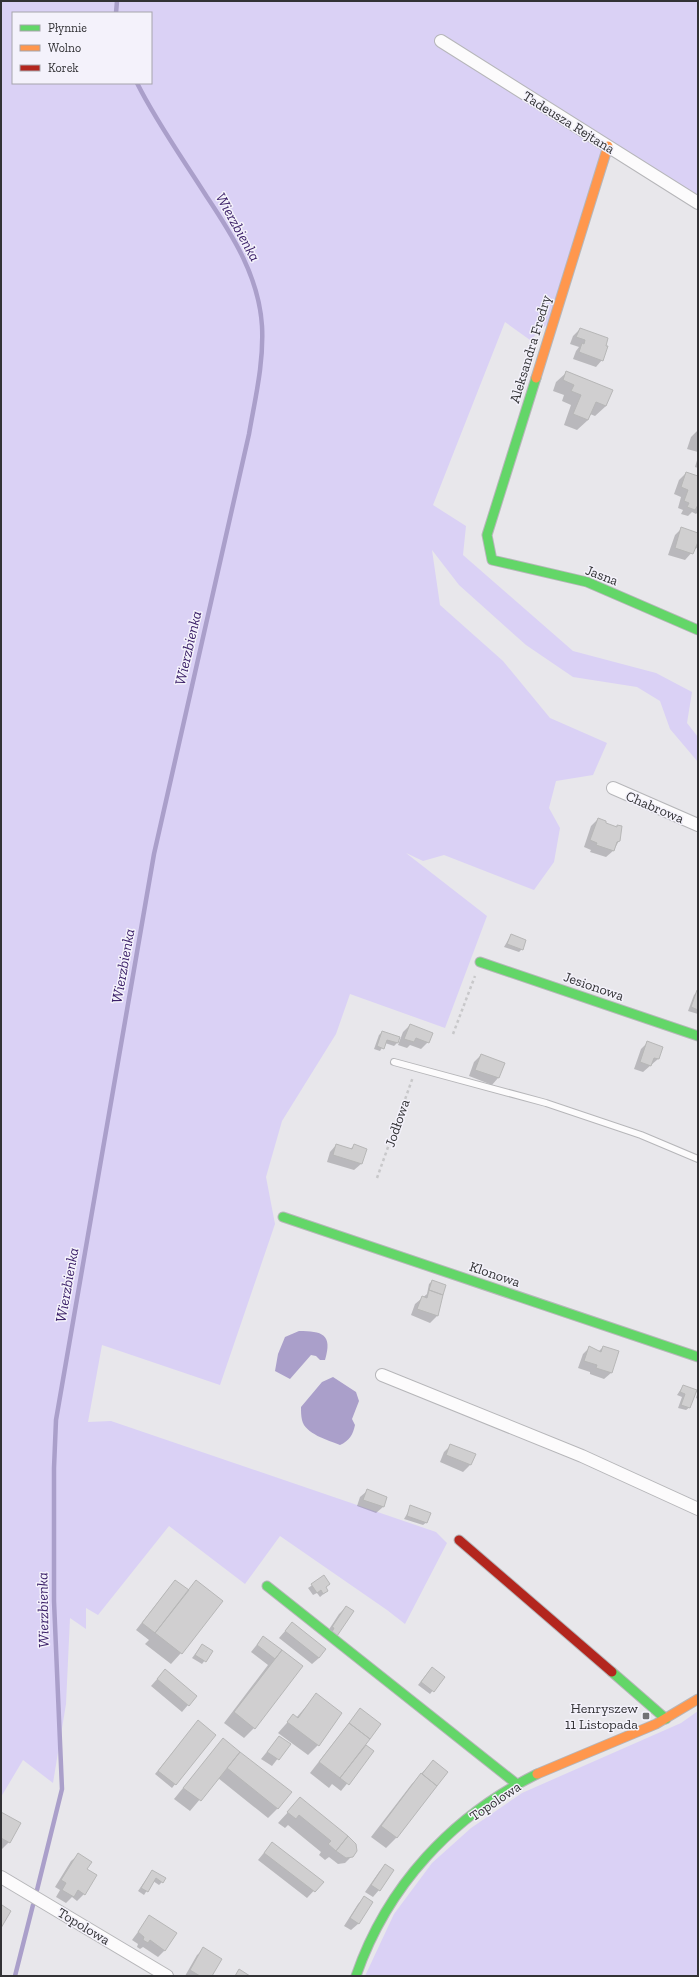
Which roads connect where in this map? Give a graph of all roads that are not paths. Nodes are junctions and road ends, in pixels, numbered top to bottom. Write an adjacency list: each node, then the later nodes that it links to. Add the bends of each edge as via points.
1 (441, 41): 2 (street, Tadeusza Rejtana)
2 (608, 146): 3 (street, Tadeusza Rejtana); 4 (street, Aleksandra Fredry, via 487,535)
3 (698, 203)
4 (492, 560): 5 (street, Jasna, via 587,582)
5 (698, 630)
6 (613, 788): 7 (street, Chabrowa)
7 (698, 825)
8 (480, 962): 9 (street, Jesionowa)
9 (698, 1036)
10 (394, 1062): 11 (lane, via 546,1103 640,1135)
11 (698, 1159)
12 (284, 1217): 13 (street, Klonowa)
13 (698, 1357)
14 (382, 1375): 15 (street, via 582,1456)
15 (698, 1509)
16 (459, 1540): 19 (street)
17 (267, 1586): 20 (street)
18 (698, 1699): 19 (street, Topolowa)
19 (666, 1719): 20 (street, Topolowa)
20 (518, 1785): 23 (street, Topolowa, via 464,1822 422,1861 385,1910)
21 (1, 1877): 22 (street, Topolowa)
22 (167, 1976)
23 (356, 1976)

